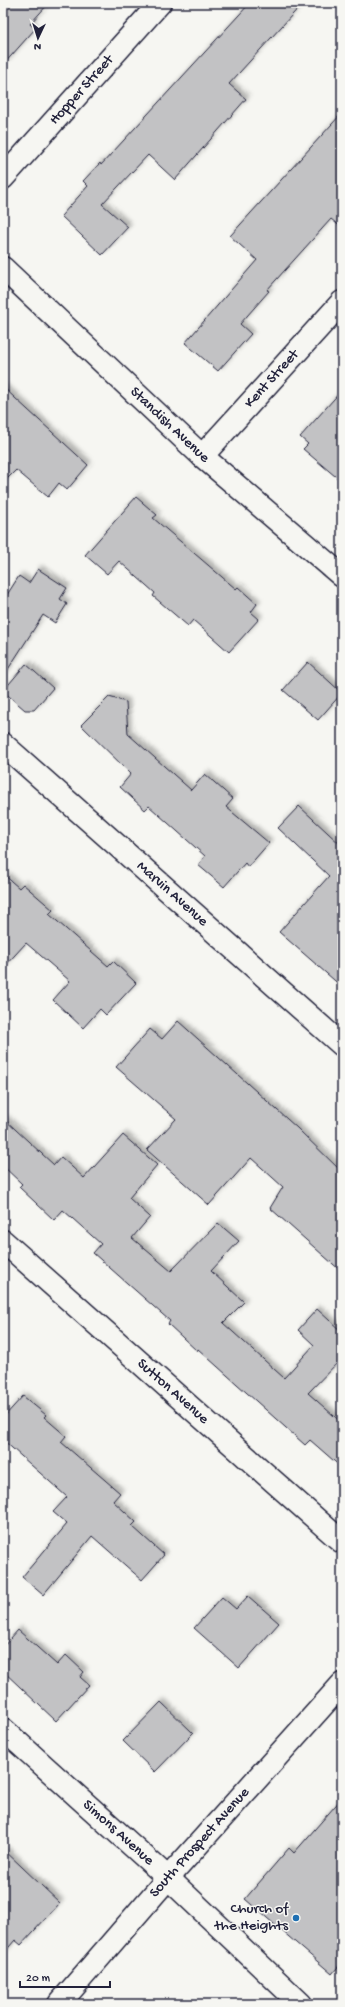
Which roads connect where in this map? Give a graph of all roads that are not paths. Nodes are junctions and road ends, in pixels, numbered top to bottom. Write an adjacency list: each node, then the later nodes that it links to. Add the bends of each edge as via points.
1 (160, 3): 2 (street, Hopper Street)
2 (3, 178)
3 (3, 268): 5 (street, Standish Avenue)
4 (342, 302): 5 (street, Kent Street)
5 (202, 456): 6 (street, Standish Avenue)
6 (342, 576)
7 (3, 744): 8 (street, Marvin Avenue)
8 (342, 1044)
9 (3, 1241): 10 (street, Sutton Avenue)
10 (342, 1542)
11 (342, 1684): 13 (street, South Prospect Avenue)
12 (3, 1729): 13 (street, Simons Avenue)
13 (168, 1878): 14 (street, South Prospect Avenue); 15 (street, Simons Avenue)
14 (59, 2004)
15 (301, 2004)

